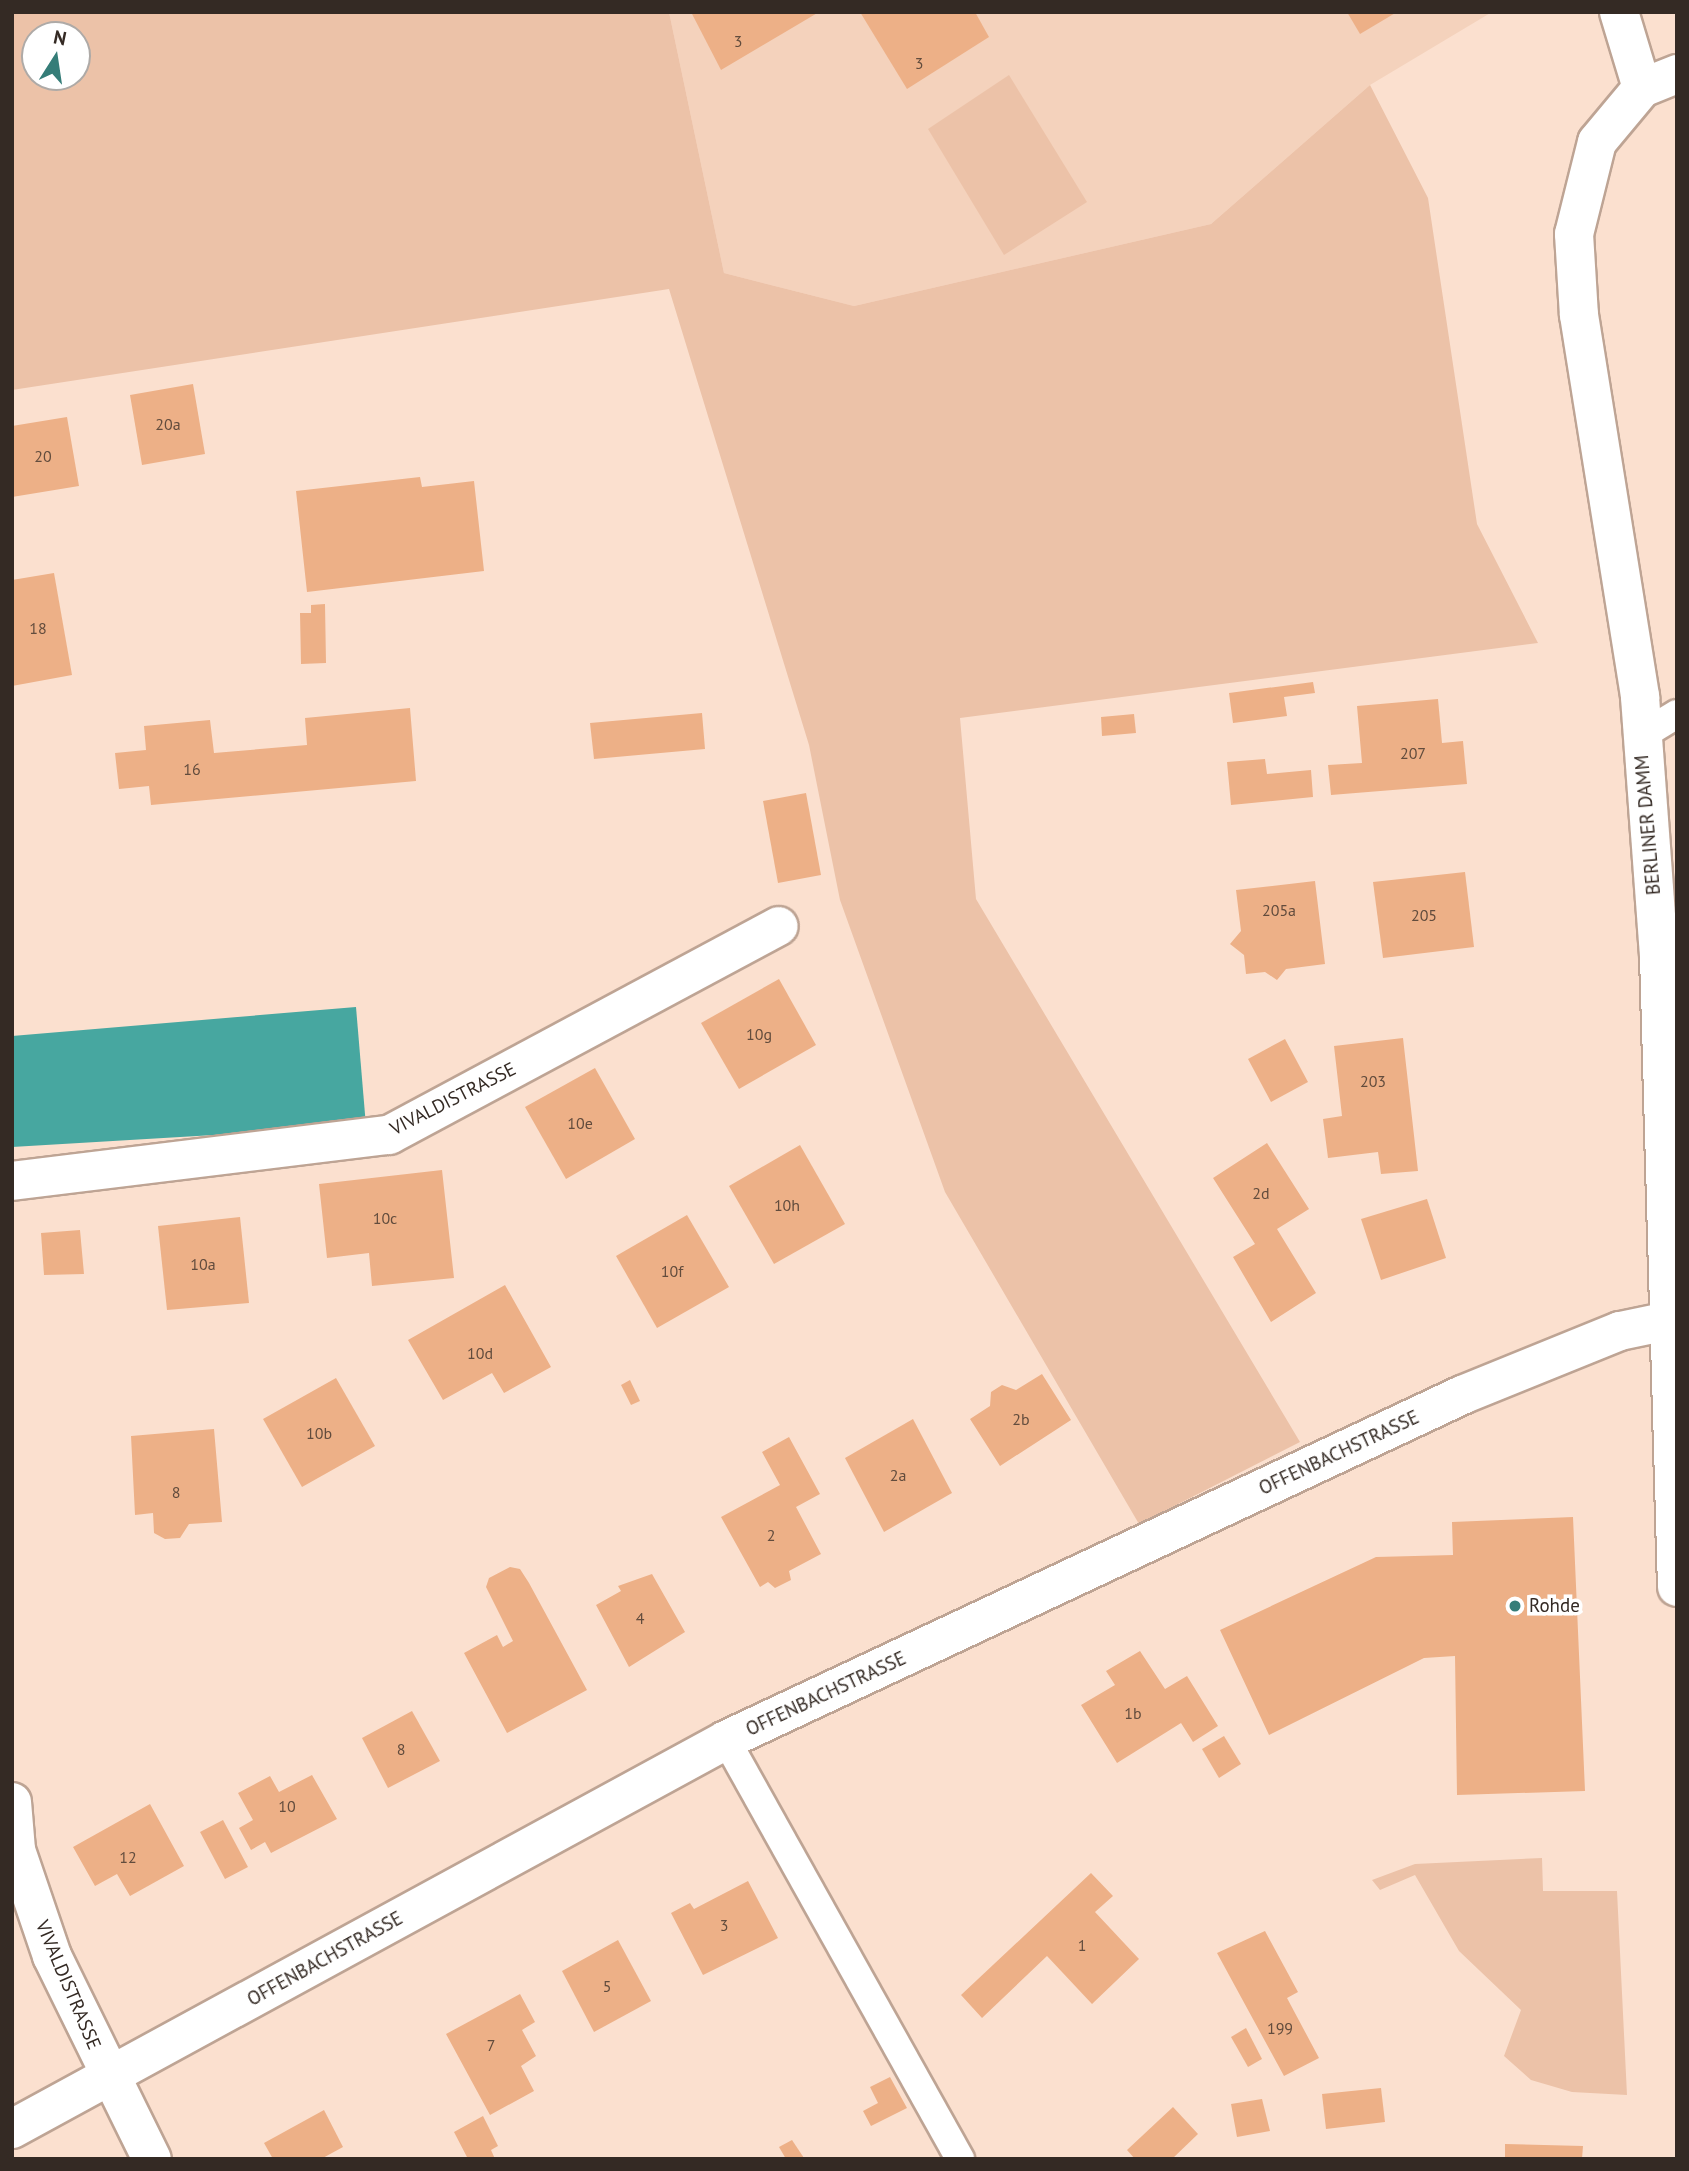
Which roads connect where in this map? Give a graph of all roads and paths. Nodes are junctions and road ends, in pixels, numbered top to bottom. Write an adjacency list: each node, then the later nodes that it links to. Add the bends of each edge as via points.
1 (1619, 12): 3 (street)
2 (1677, 74): 3 (street)
3 (1642, 88): 5 (street, BERLINER DAMM, via 1597,142 1574,234 1579,315 1640,697)
4 (1677, 714): 5 (lane)
5 (1642, 736): 8 (street, BERLINER DAMM, via 1659,955)
6 (778, 926): 7 (street, VIVALDISTRASSE, via 390,1135)
7 (12, 1181)
8 (1668, 1321): 9 (street, BERLINER DAMM); 10 (street, OFFENBACHSTRASSE, via 1620,1331 1462,1395)
9 (1677, 1587)
10 (726, 1740): 12 (street, OFFENBACHSTRASSE); 15 (lane)
11 (12, 1802): 12 (street, VIVALDISTRASSE, via 16,1850 52,1956)
12 (108, 2077): 13 (street, OFFENBACHSTRASSE); 14 (street, VIVALDISTRASSE)
13 (12, 2129)
14 (152, 2159)
15 (961, 2159)

